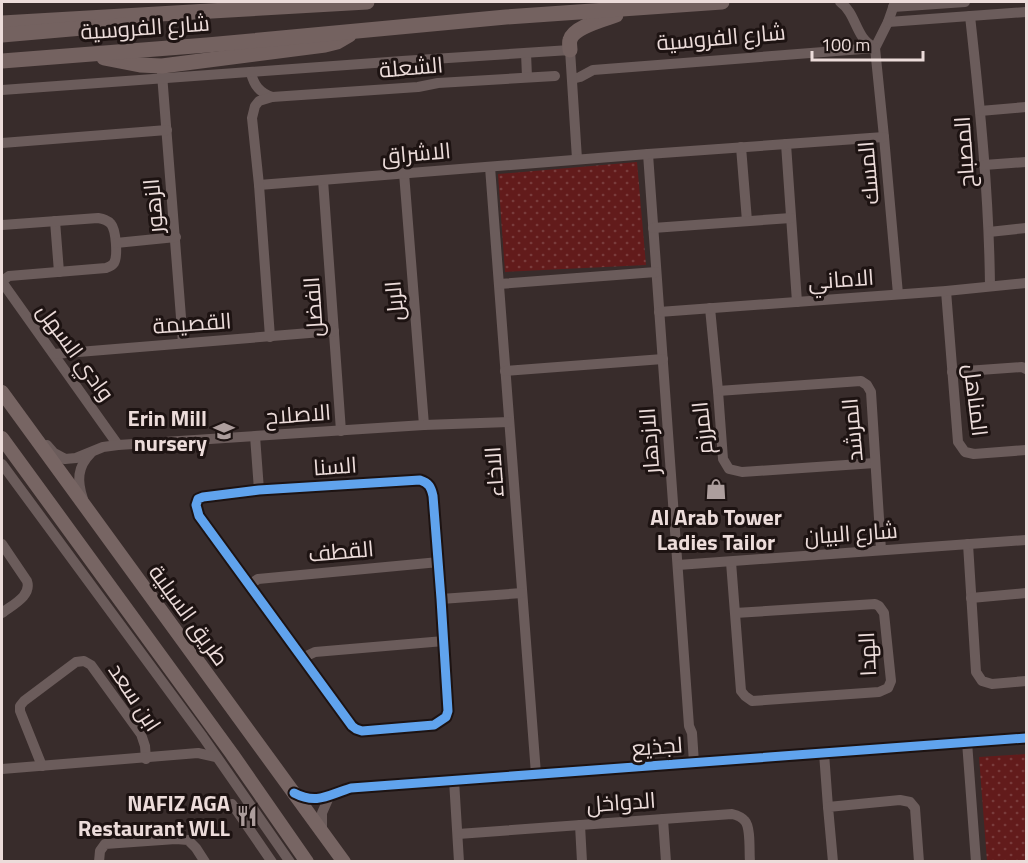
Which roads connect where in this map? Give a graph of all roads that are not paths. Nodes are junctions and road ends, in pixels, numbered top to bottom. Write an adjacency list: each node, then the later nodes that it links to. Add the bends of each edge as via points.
1 (367, 2): 6 (highway, شارع الفروسية)
2 (722, 2): 7 (highway, شارع الفروسية)
3 (840, 2): 17 (street, via 847,7 864,41)
4 (965, 2): 5 (street)
5 (894, 4): 11 (street)
6 (267, 8): 10 (highway, شارع الفروسية); 12 (highway)
7 (633, 8): 13 (highway, شارع الفروسية); 16 (highway, via 574,34)
8 (1026, 12): 9 (street)
9 (970, 16): 11 (street); 29 (street, المصباح)
10 (2, 22)
11 (888, 22): 17 (street)
12 (123, 25): 14 (highway); 15 (highway)
13 (353, 31): 19 (highway, شارع الفروسية); 21 (highway, via 325,45)
14 (2, 35)
15 (2, 46)
16 (570, 47): 18 (street); 25 (street)
17 (875, 48): 25 (street, شارع الفروسية, via 593,70); 31 (street, المسك)
18 (526, 53): 22 (street); 24 (street)
19 (84, 54): 20 (highway, شارع الفروسية); 21 (highway)
20 (2, 61)
21 (162, 72): 22 (street); 26 (street); 30 (street, الزهور)
22 (251, 73): 27 (street, via 257,88)
23 (555, 76): 24 (street, الشعلة)
24 (527, 77): 27 (street, الشعلة)
25 (572, 79): 36 (street)
26 (2, 90)
27 (272, 97): 42 (street, via 259,101 252,111)
28 (1026, 105): 29 (street)
29 (980, 111): 38 (street, المصباح)
30 (167, 129): 32 (street); 50 (street, الزهور)
31 (884, 137): 33 (street, الاشراق); 59 (street, المسك)
32 (2, 142)
33 (786, 144): 34 (street, الاشراق); 43 (street)
34 (741, 147): 35 (street, الاشراق); 45 (street)
35 (648, 154): 36 (street, الاشراق); 47 (street, الازدهار)
36 (577, 159): 39 (street, الاشراق)
37 (1026, 162): 38 (street)
38 (984, 165): 49 (street, المصباح)
39 (490, 167): 40 (street, الاشراق); 56 (street, الاخاء)
40 (404, 173): 41 (street, الاشراق); 75 (street, الربل)
41 (323, 180): 42 (street, الاشراق); 63 (street, الفضل)
42 (259, 185): 64 (street)
43 (792, 218): 45 (street); 60 (street)
44 (55, 221): 46 (street); 51 (street, via 103,219 112,225); 52 (street)
45 (747, 221): 47 (street)
46 (2, 225)
47 (653, 228): 53 (street, الازدهار)
48 (1026, 228): 49 (street)
49 (989, 232): 57 (street, المصباح)
50 (176, 237): 51 (street); 65 (street, الزهور)
51 (116, 243): 52 (street, via 112,266)
52 (59, 272): 54 (street, via 9,276)
53 (656, 272): 56 (street); 62 (street, الازدهار)
54 (2, 282): 66 (street, وادي السهل)
55 (1026, 283): 57 (street, الاماني)
56 (499, 284): 69 (street, الاخاء)
57 (990, 286): 58 (street, الاماني)
58 (946, 291): 59 (street, الاماني); 70 (street, المناهل)
59 (898, 294): 60 (street, الاماني)
60 (797, 302): 61 (street, الاماني)
61 (710, 308): 62 (street, الاماني); 71 (street, المرزم)
62 (659, 312): 67 (street, الازدهار)
63 (334, 331): 64 (street, القصيمة); 76 (street, الفضل)
64 (270, 337): 65 (street, القصيمة)
65 (183, 343): 66 (street, القصيمة)
66 (54, 354): 79 (street, وادي السهل)
67 (663, 359): 69 (street); 92 (street, الازدهار)
68 (1026, 369): 70 (street)
69 (505, 371): 74 (street, الاخاء)
70 (952, 372): 80 (street, المناهل, via 958,442 965,452)
71 (718, 391): 82 (street, المرزم, via 723,459 729,469 742,472); 82 (street, المرشد, via 861,381 871,392)
72 (2, 392): 73 (main road, طريق السيلية)
73 (18, 416): 81 (street, الاصلاح, via 65,459); 85 (main road, طريق السيلية)
74 (509, 422): 75 (street, الاصلاح); 94 (street, الاخاء)
75 (424, 425): 76 (street, الاصلاح)
76 (341, 431): 77 (street, الاصلاح)
77 (255, 436): 79 (street, الاصلاح); 84 (street)
78 (2, 438): 130 (main road)
79 (118, 445): 81 (street, الاصلاح)
80 (1026, 450)
81 (91, 453): 85 (street, via 81,466 78,480)
82 (875, 463): 89 (street, المرشد)
83 (2, 464): 103 (street)
84 (259, 490): 90 (street, السنا, via 426,482 433,495); 93 (street, السنا, via 203,496 196,505 199,516)
85 (88, 512): 115 (main road, طريق السيلية)
86 (1026, 540): 88 (street, شارع البيان)
87 (2, 544): 98 (street, via 29,586 24,596)
88 (968, 544): 89 (street, شارع البيان); 97 (street)
89 (881, 550): 91 (street, شارع البيان)
90 (439, 562): 93 (street, القطف, via 258,579); 96 (street, السنا)
91 (731, 562): 92 (street, شارع البيان); 99 (street, الهدا)
92 (678, 565): 110 (street, الازدهار)
93 (249, 585): 101 (street, السنا)
94 (522, 593): 96 (street); 113 (street, الاخاء)
95 (1026, 593): 97 (street)
96 (441, 598): 100 (street, السنا)
97 (971, 598): 102 (street, via 976,672 982,681 992,684)
98 (2, 612)
99 (735, 613): 99 (street, الهدا, via 741,691 752,701 879,692 891,681 885,613 875,604)
100 (444, 641): 101 (street, via 315,652); 101 (street, السنا, via 448,711 434,725 356,729)
101 (302, 658)
102 (1026, 681)
103 (202, 737): 107 (street); 108 (street)
104 (1026, 738): 105 (street, لجذيع)
105 (967, 742): 106 (street, لجذيع); 138 (street)
106 (824, 753): 110 (street, لجذيع); 118 (street)
107 (192, 754): 108 (street); 109 (street)
108 (216, 757): 121 (street)
109 (147, 759): 111 (street); 111 (street, ابن سعد, via 141,734 91,664 84,661 76,662 20,706)
110 (692, 763): 113 (street, لجذيع)
111 (42, 766): 112 (street)
112 (2, 770)
113 (536, 774): 114 (street, لجذيع)
114 (454, 780): 116 (street, لجذيع, via 351,788); 123 (street)
115 (294, 793): 116 (street, لجذيع, via 311,799); 122 (main road, طريق السيلية)
116 (329, 797): 122 (street, via 322,813)
117 (232, 804): 125 (street)
118 (828, 807): 136 (street); 137 (street, via 909,802 915,808)
119 (663, 819): 120 (street, الدواخل); 134 (street); 135 (street, الدواخل, via 740,816 748,829)
120 (580, 825): 123 (street, الدواخل); 133 (street)
121 (267, 829): 124 (street); 125 (street)
122 (322, 831): 131 (main road, طريق السيلية)
123 (458, 834): 132 (street)
124 (274, 840): 125 (street); 129 (street)
125 (259, 843): 128 (street)
126 (99, 861): 127 (street, via 105,844 176,839 188,840)
127 (206, 861)
128 (272, 861)
129 (290, 861)
130 (307, 861)
131 (344, 861)
132 (459, 861)
133 (582, 861)
134 (666, 861)
135 (750, 861)
136 (833, 861)
137 (919, 861)
138 (976, 861)

